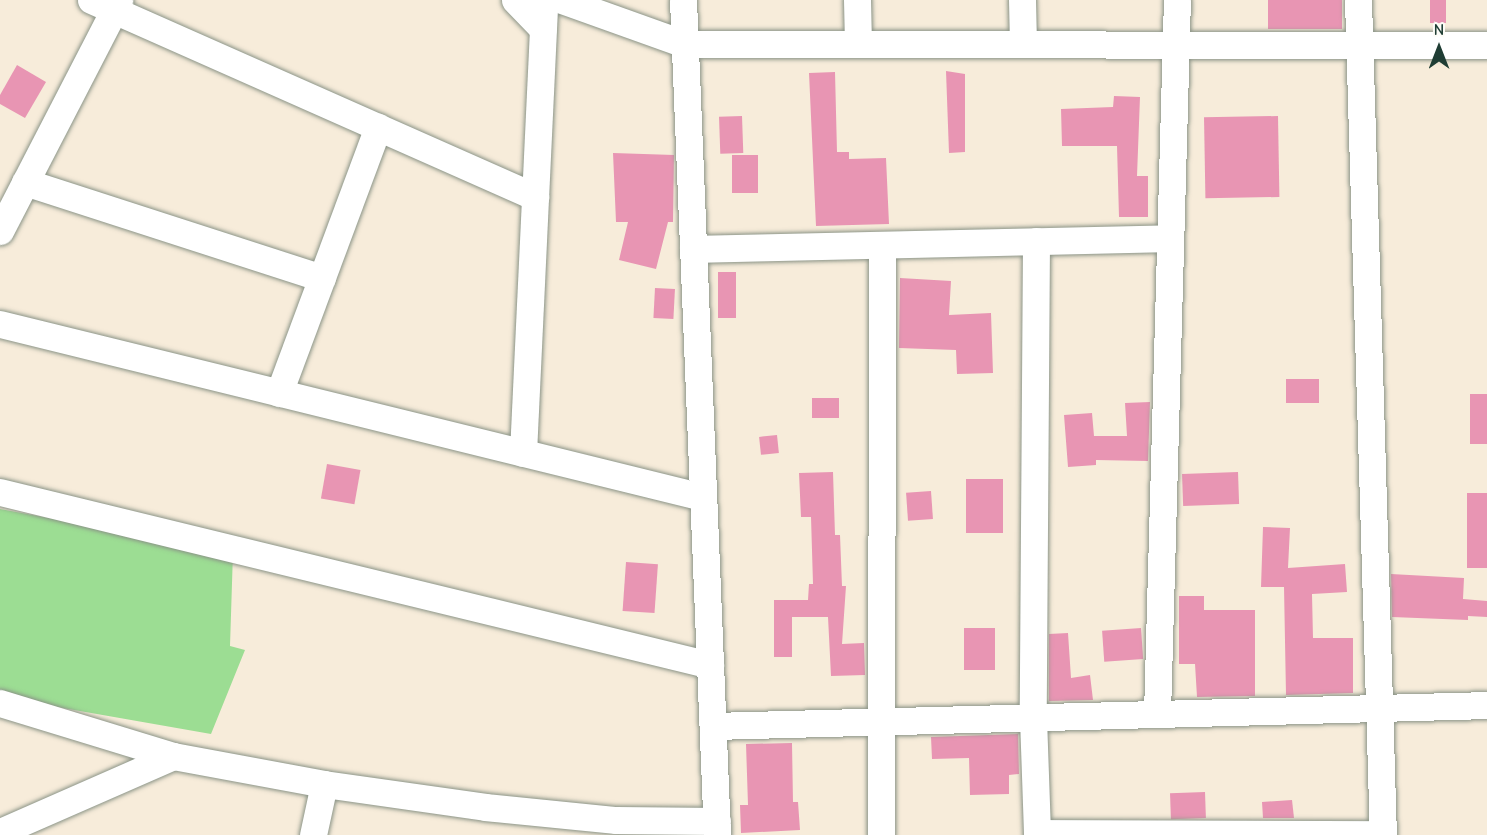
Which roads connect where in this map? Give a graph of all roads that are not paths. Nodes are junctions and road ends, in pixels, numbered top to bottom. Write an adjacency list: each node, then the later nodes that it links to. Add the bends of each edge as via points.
1 (515, 0): 10 (street)
2 (544, 0): 10 (street)
3 (562, 0): 11 (street)
4 (683, 0): 11 (street)
5 (857, 0): 12 (street)
6 (1022, 0): 13 (street)
7 (1177, 0): 14 (street)
8 (1358, 0): 15 (street)
9 (108, 4): 17 (street); 18 (street)
10 (543, 29): 19 (street)
11 (685, 44): 12 (street); 24 (street)
12 (858, 44): 13 (street)
13 (1023, 44): 14 (street)
14 (1176, 44): 15 (street); 21 (street)
15 (1359, 45): 16 (street); 34 (street)
16 (1487, 45)
17 (378, 127): 19 (street); 25 (street)
18 (25, 182): 20 (street); 25 (street)
19 (535, 197): 28 (street)
20 (0, 231)
21 (1170, 238): 22 (street); 35 (street)
22 (1036, 241): 23 (street); 36 (street)
23 (882, 244): 24 (street); 37 (street)
24 (693, 249): 30 (street)
25 (322, 278): 27 (street)
26 (0, 324): 27 (street)
27 (279, 393): 28 (street)
28 (523, 453): 30 (street)
29 (0, 492): 31 (street)
30 (703, 497): 31 (street)
31 (710, 665): 38 (street)
32 (0, 703): 39 (street)
33 (1487, 705): 34 (street)
34 (1377, 708): 35 (street); 44 (street)
35 (1157, 714): 36 (street)
36 (1033, 717): 37 (street); 43 (street)
37 (881, 721): 38 (street); 46 (street)
38 (713, 726): 41 (street)
39 (173, 756): 40 (street); 42 (street)
40 (324, 784): 41 (street, via 485,807); 45 (street)
41 (717, 828)
42 (0, 832)
43 (1037, 834): 44 (street)
44 (1383, 834)
45 (313, 835)
46 (881, 835)

